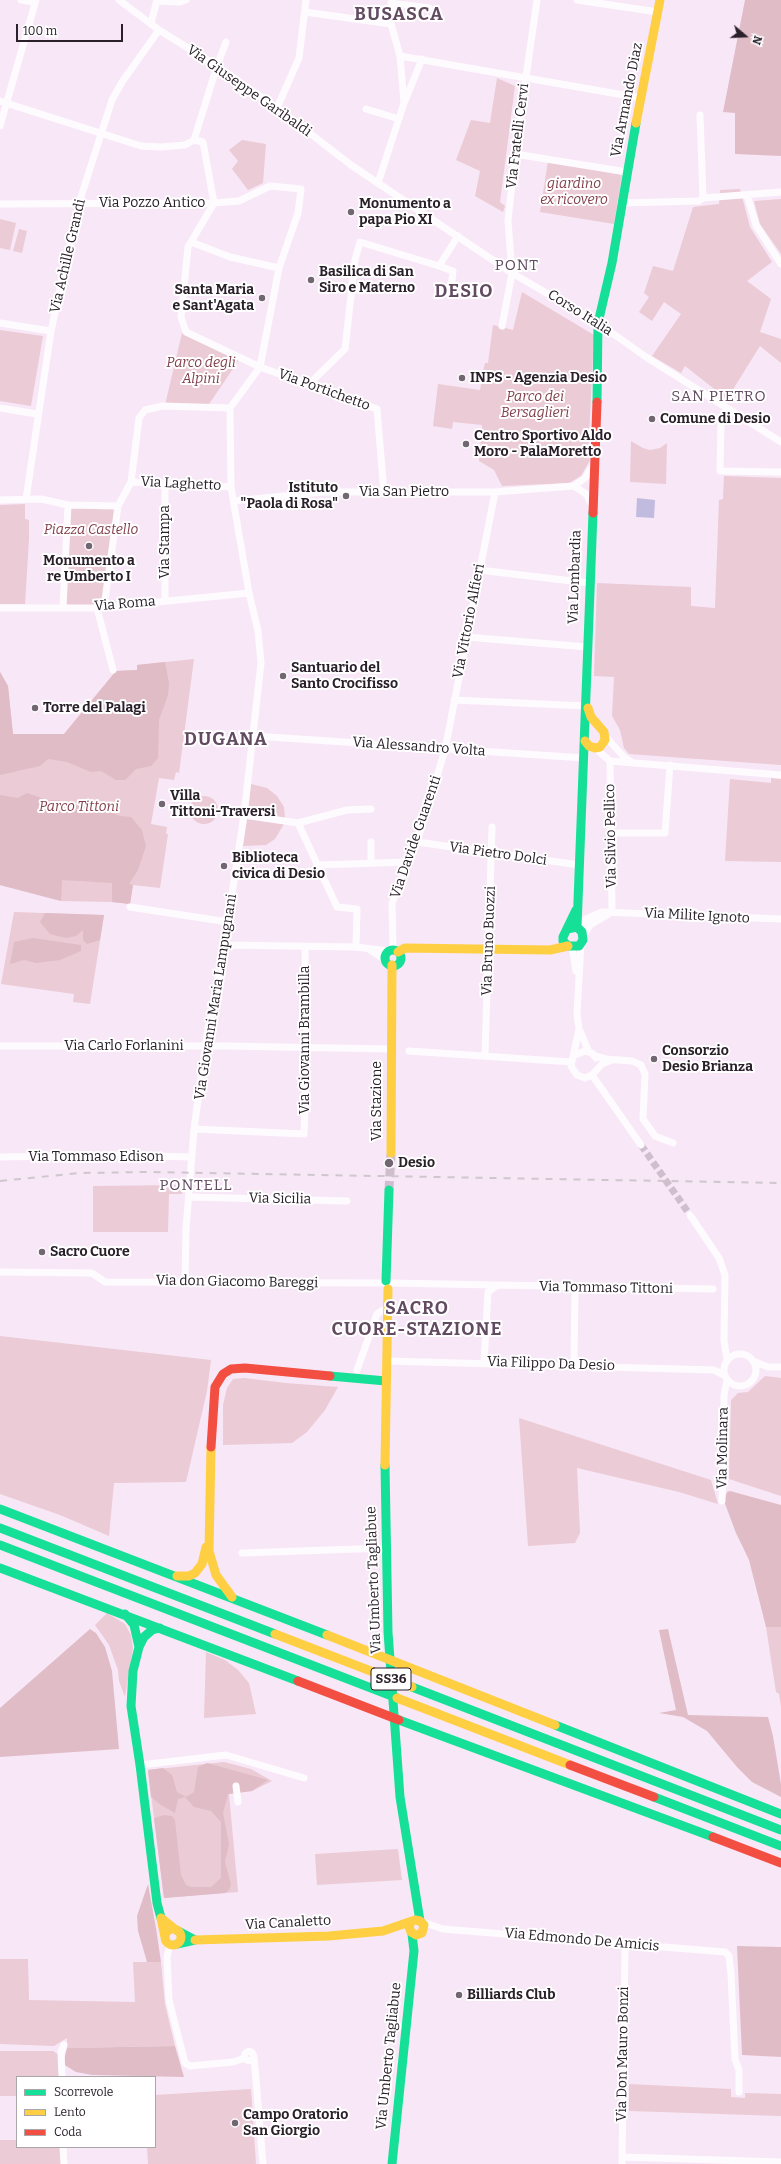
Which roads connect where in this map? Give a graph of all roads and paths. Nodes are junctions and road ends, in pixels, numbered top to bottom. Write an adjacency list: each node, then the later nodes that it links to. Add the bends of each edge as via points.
1 (21, 0): 9 (street)
2 (119, 0): 15 (street, Via Giuseppe Garibaldi)
3 (157, 0): 4 (street); 15 (street)
4 (186, 0)
5 (306, 0): 13 (street)
6 (537, 0): 22 (street, Via Fratelli Cervi)
7 (577, 0): 14 (street)
8 (660, 0): 14 (main road, Via Armando Diaz)
9 (35, 1): 24 (street)
10 (391, 1): 11 (street); 16 (street)
11 (410, 3): 12 (street)
12 (429, 8)
13 (305, 12): 16 (street); 26 (street, via 299,58)
14 (658, 12): 23 (main road, Via Armando Diaz)
15 (151, 23): 17 (street, Via Giuseppe Garibaldi)
16 (391, 24): 19 (street)
17 (159, 30): 21 (street, Via Giuseppe Garibaldi); 31 (street, Via Achille Grandi, via 112,100)
18 (226, 42): 21 (street)
19 (400, 56): 20 (street); 25 (street)
20 (422, 59): 22 (street); 25 (street)
21 (217, 66): 26 (street, Via Giuseppe Garibaldi); 32 (street)
22 (526, 77): 23 (street); 33 (street, Via Fratelli Cervi)
23 (641, 98): 34 (main road, Via Armando Diaz)
24 (3, 102): 30 (street); 31 (street)
25 (404, 103): 29 (street)
26 (277, 108): 35 (street, Via Giuseppe Garibaldi)
27 (366, 109): 29 (street)
28 (700, 115): 38 (street)
29 (399, 119): 35 (street)
30 (0, 126)
31 (102, 133): 32 (street, via 141,146 185,145); 39 (street, Via Achille Grandi)
32 (194, 140): 40 (street, via 203,142)
33 (515, 154): 34 (street); 48 (street, Via Fratelli Cervi, via 508,221)
34 (627, 172): 41 (main road, Via Armando Diaz)
35 (378, 183): 43 (street, Corso Italia)
36 (781, 192): 37 (street)
37 (747, 195): 38 (street); 45 (street, via 756,225)
38 (703, 198): 41 (street, via 699,201)
39 (79, 203): 40 (street, Via Pozzo Antico); 42 (street, Via Pozzo Antico); 53 (street, Via Achille Grandi)
40 (214, 203): 44 (street, Via Portichetto); 47 (street, Via Pozzo Antico, via 239,201 270,186 301,189 298,213)
41 (621, 203): 51 (main road, Via Armando Diaz, via 612,263)
42 (0, 204)
43 (458, 236): 46 (street); 48 (street, Corso Italia)
44 (191, 242): 47 (street, via 230,257); 54 (street, Via Portichetto, via 188,247 181,317 186,332)
45 (781, 264)
46 (439, 266): 49 (street, via 453,271); 55 (street, via 360,242 355,260 344,349)
47 (279, 268): 54 (street)
48 (512, 273): 51 (street, Corso Italia); 52 (street, Via Fratelli Cervi)
49 (451, 288)
50 (0, 323): 53 (street)
51 (598, 323): 58 (street, Corso Italia); 61 (main road, Via Armando Diaz)
52 (502, 326)
53 (50, 331): 59 (street, Via Achille Grandi)
54 (260, 366): 55 (street, Via Portichetto); 57 (street)
55 (309, 384): 68 (street, Via Portichetto, via 377,409)
56 (0, 408): 59 (street)
57 (230, 408): 63 (street, via 163,406 146,410 139,418); 66 (street, Via Giovanni Maria Lampugnani)
58 (728, 409): 60 (street, Corso Italia); 62 (street, via 721,422 720,471)
59 (37, 414): 69 (street, Via Achille Grandi)
60 (781, 442)
61 (596, 461): 65 (street, via 585,478); 73 (main road, Via Lombardia)
62 (781, 472)
63 (131, 482): 64 (street, Via Laghetto); 74 (street)
64 (165, 483): 66 (street, Via Laghetto); 78 (street, Via Stampa)
65 (574, 486): 67 (street, Via San Pietro); 73 (street, via 586,494)
66 (232, 487): 71 (street, Via Giovanni Maria Lampugnani)
67 (495, 492): 68 (street, Via San Pietro); 75 (street, Via Vittorio Alfieri)
68 (384, 493): 71 (street, Via San Pietro, via 323,492)
69 (26, 499): 70 (street); 72 (street, via 41,499)
70 (0, 500)
71 (234, 501): 77 (street, Via Giovanni Maria Lampugnani)
72 (68, 505): 74 (street); 79 (street)
73 (592, 505): 76 (main road, Via Lombardia)
74 (118, 506): 80 (street)
75 (479, 570): 76 (street); 82 (street, Via Vittorio Alfieri)
76 (589, 583): 83 (main road, Via Lombardia)
77 (249, 593): 78 (street, Via Roma); 89 (street, Via Giovanni Maria Lampugnani, via 258,631 261,663)
78 (165, 601): 80 (street, Via Roma)
79 (63, 607): 80 (street, Via Roma); 81 (street, Via Roma)
80 (100, 607): 84 (street)
81 (0, 608)
82 (466, 638): 83 (street); 86 (street, Via Vittorio Alfieri)
83 (587, 647): 85 (main road, Via Lombardia)
84 (113, 670)
85 (586, 695): 87 (main road, Via Lombardia); 88 (main road, Via Lombardia, via 591,717)
86 (454, 700): 87 (street); 93 (street, Via Vittorio Alfieri)
87 (586, 706): 91 (main road, Via Lombardia)
88 (599, 728): 90 (main road, Via Lombardia); 91 (main road, via 590,728)
89 (254, 736): 93 (street, Via Alessandro Volta); 100 (street, Via Giovanni Maria Lampugnani)
90 (605, 736): 92 (main road, via 603,744); 96 (street, via 624,758)
91 (585, 737): 92 (main road, via 589,746); 94 (main road, Via Lombardia)
92 (595, 748): 94 (main road); 95 (street)
93 (445, 750): 94 (street, Via Alessandro Volta); 105 (street, Via Davide Guarenti)
94 (584, 761): 110 (main road, Via Lombardia)
95 (610, 761): 96 (street); 103 (street, Via Silvio Pellico)
96 (634, 763): 97 (street)
97 (670, 764): 98 (street); 103 (street, via 665,833)
98 (781, 775)
99 (371, 809): 101 (street, via 346,810)
100 (244, 815): 101 (street); 115 (street, Via Giovanni Maria Lampugnani)
101 (298, 823): 109 (street)
102 (492, 828): 106 (street, Via Bruno Buozzi)
103 (610, 833): 113 (street, Via Silvio Pellico)
104 (371, 842): 107 (street)
105 (417, 842): 106 (street, Via Pietro Dolci); 108 (street, Via Davide Guarenti)
106 (491, 852): 110 (street, Via Pietro Dolci); 123 (street, Via Bruno Buozzi)
107 (371, 862): 108 (street); 109 (street)
108 (409, 862): 125 (street, Via Davide Guarenti, via 392,903)
109 (318, 865): 120 (street, via 336,907 357,908)
110 (579, 866): 112 (main road, Via Lombardia)
111 (130, 907): 115 (street)
112 (578, 907): 116 (main road, Via Lombardia); 117 (main road, Via Lombardia)
113 (612, 912): 114 (street, Via Milite Ignoto); 117 (street)
114 (781, 920)
115 (228, 922): 118 (street, Via Giovanni Maria Lampugnani)
116 (565, 933): 117 (main road); 121 (main road, via 563,941); 124 (main road, Via Lombardia)
117 (580, 934): 121 (main road); 127 (street, Via Lombardia)
118 (224, 946): 119 (street); 130 (street, Via Giovanni Maria Lampugnani)
119 (305, 947): 120 (street); 131 (street, Via Giovanni Brambilla)
120 (356, 947): 122 (street)
121 (570, 947): 124 (main road); 127 (street, Via Lombardia)
122 (367, 948): 125 (street); 126 (street)
123 (489, 949): 124 (main road); 125 (main road, via 406,948); 135 (street, Via Bruno Buozzi)
124 (550, 950)
125 (393, 951): 126 (main road, via 386,955); 126 (main road, via 400,960 397,964)
126 (389, 963): 132 (main road)
127 (578, 982): 128 (street, Via Lombardia)
128 (579, 1029): 134 (street, Via Lombardia); 136 (street, Via Lombardia)
129 (0, 1046): 130 (street, Via Carlo Forlanini)
130 (206, 1046): 131 (street, Via Carlo Forlanini); 140 (street, Via Giovanni Maria Lampugnani)
131 (307, 1047): 132 (street, Via Carlo Forlanini); 140 (street, Via Giovanni Brambilla, via 304,1134)
132 (391, 1050): 143 (main road, Via Stazione)
133 (409, 1051): 135 (street)
134 (592, 1054): 136 (street, via 581,1051); 137 (street); 139 (street, Via Lombardia, via 598,1062)
135 (485, 1055): 138 (street)
136 (574, 1055): 138 (street, Via Lombardia)
137 (612, 1060): 139 (street, via 602,1064); 141 (street, via 632,1061 641,1065 645,1074 643,1120 655,1136)
138 (571, 1062): 139 (street, via 572,1070 584,1078)
139 (595, 1072): 142 (street)
140 (194, 1129): 144 (street, Via Giovanni Maria Lampugnani)
141 (673, 1143)
142 (641, 1145)
143 (391, 1153)
144 (192, 1157): 145 (street, Via Tommaso Edison, via 117,1155); 147 (street, Via Giovanni Maria Lampugnani)
145 (0, 1158)
146 (389, 1190): 152 (main road, Via Umberto Tagliabue)
147 (189, 1197): 148 (street, Via Sicilia); 151 (street, Via Giovanni Maria Lampugnani)
148 (347, 1201)
149 (690, 1215): 159 (street, via 720,1258 724,1275)
150 (0, 1272): 151 (street, Via don Giacomo Bareggi, via 92,1273 105,1282)
151 (185, 1282): 152 (street, Via don Giacomo Bareggi)
152 (386, 1285): 154 (street, Via Tommaso Tittoni); 158 (main road, Via Umberto Tagliabue)
153 (498, 1285): 154 (street, Via Tommaso Tittoni); 155 (street, Via Tommaso Tittoni); 157 (street)
154 (480, 1286): 157 (street)
155 (575, 1288): 156 (street, Via Tommaso Tittoni); 165 (street)
156 (713, 1289)
157 (488, 1292): 163 (street)
158 (388, 1307): 161 (main road, Via Umberto Tagliabue); 168 (street, via 377,1314)
159 (724, 1340): 160 (street); 164 (street)
160 (737, 1354): 162 (street); 164 (street)
161 (387, 1361): 163 (street, Via Filippo Da Desio); 172 (main road, Via Umberto Tagliabue)
162 (753, 1361): 166 (street); 170 (street)
163 (484, 1362): 165 (street, Via Filippo Da Desio)
164 (726, 1362): 169 (street, Via Filippo Da Desio); 171 (street)
165 (574, 1365): 169 (street, Via Filippo Da Desio)
166 (768, 1367): 167 (street); 170 (street)
167 (781, 1367)
168 (357, 1370)
169 (714, 1370): 171 (street, Via Filippo Da Desio)
170 (755, 1375): 173 (street, via 744,1385)
171 (726, 1378): 173 (street); 174 (street, Via Molinara)
172 (386, 1381): 178 (main road, via 245,1368 231,1369 222,1374 215,1387); 180 (main road, Via Umberto Tagliabue)
173 (735, 1385): 174 (street, Via Molinara)
174 (724, 1395): 175 (street, Via Molinara)
175 (722, 1501)
176 (0, 1509): 183 (main road)
177 (0, 1528): 193 (main road, SS36)
178 (208, 1536): 183 (main road, via 202,1564 195,1573 184,1577); 184 (main road, via 211,1562 216,1575)
179 (0, 1545): 194 (main road, SS36)
180 (386, 1548): 181 (street); 197 (main road, Via Umberto Tagliabue, via 388,1632 400,1797 416,1903)
181 (242, 1553)
182 (0, 1568): 185 (main road)
183 (173, 1576): 184 (main road)
184 (233, 1598): 192 (main road)
185 (125, 1614): 186 (main road); 187 (main road, via 134,1625)
186 (160, 1628): 187 (main road, via 152,1630); 195 (main road)
187 (139, 1647): 188 (main road, via 130,1690)
188 (140, 1765): 189 (street, via 226,1755); 196 (main road)
189 (304, 1778)
190 (236, 1786): 191 (street)
191 (238, 1802)
192 (781, 1814)
193 (781, 1830)
194 (781, 1846)
195 (781, 1863)
196 (161, 1918): 198 (main road, Via Canaletto); 200 (main road)
197 (417, 1927): 199 (main road, Via Canaletto, via 330,1936); 201 (street, Via Edmondo De Amicis); 210 (main road, Via Umberto Tagliabue)
198 (177, 1931): 199 (main road, Via Canaletto); 200 (main road, via 180,1939); 200 (main road, via 168,1931)
199 (194, 1940): 200 (main road, Via Canaletto)
200 (171, 1942): 209 (street, via 167,1957 170,2004 185,2063 190,2066 233,2062 245,2058 249,2052 254,2056)
201 (624, 1944): 204 (street, Via Edmondo De Amicis, via 725,1952 729,1956); 206 (street, Via Don Mauro Bonzi)
202 (64, 2045): 203 (street, via 61,2052)
203 (62, 2076)
204 (739, 2092)
205 (63, 2148): 208 (street)
206 (622, 2160): 207 (street)
207 (781, 2162)
208 (64, 2164)
209 (263, 2164)
210 (392, 2164)

